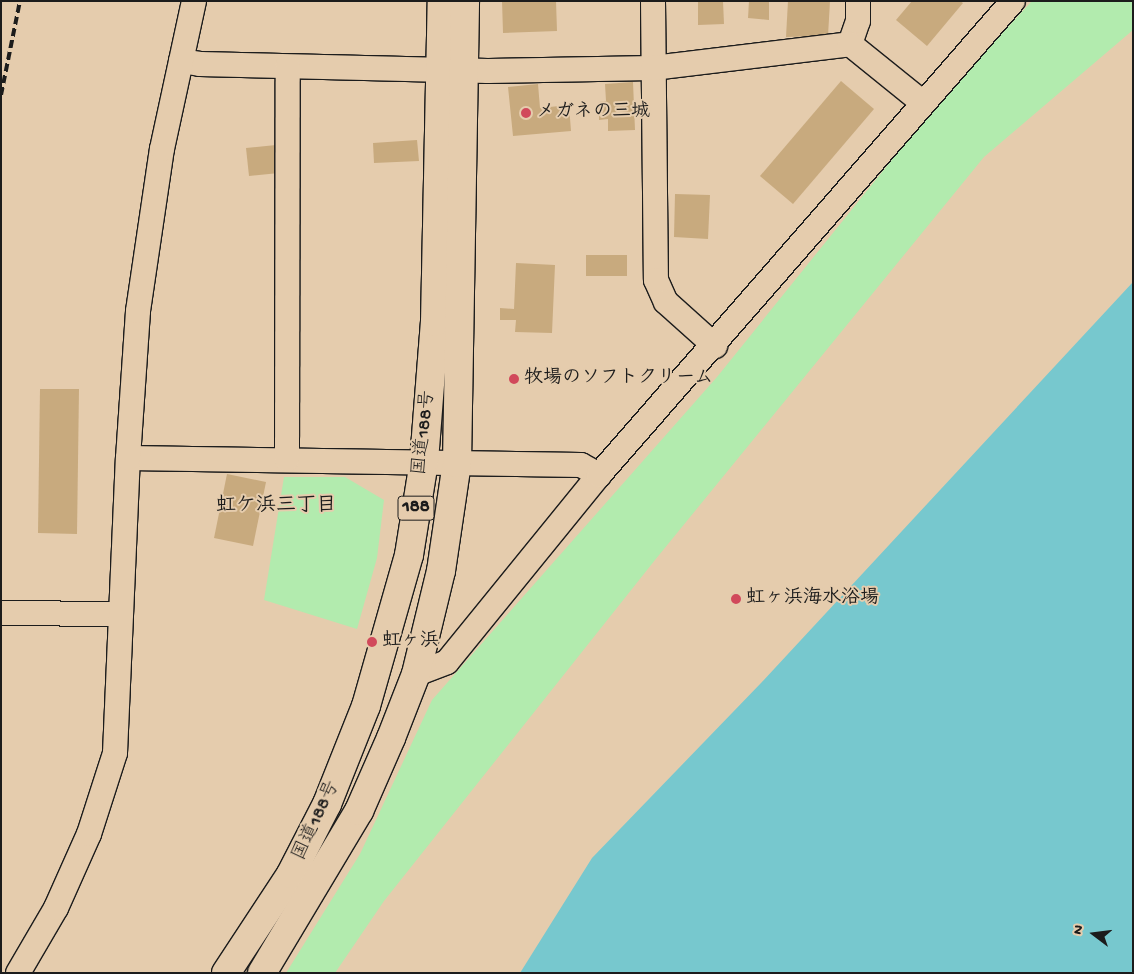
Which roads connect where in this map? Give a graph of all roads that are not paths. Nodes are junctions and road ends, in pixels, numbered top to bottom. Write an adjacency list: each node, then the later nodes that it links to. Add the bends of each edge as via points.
1 (194, 1): 8 (street)
2 (442, 1): 10 (highway, 国道188号 / 188)
3 (465, 1): 10 (highway, 国道188号 / 188)
4 (653, 1): 11 (street)
5 (858, 1): 7 (street, via 858,21)
6 (1013, 1): 12 (street)
7 (850, 44): 11 (street); 12 (street)
8 (181, 61): 9 (street); 14 (street, via 162,149 141,292)
9 (288, 66): 10 (street); 15 (street)
10 (453, 68): 11 (street); 16 (highway, 国道188号 / 188); 17 (highway, 国道188号 / 188)
11 (653, 68): 13 (street, via 656,280 666,302)
12 (923, 103): 13 (street)
13 (715, 346): 18 (street)
14 (128, 458): 15 (street); 20 (street)
15 (287, 459): 16 (street)
16 (424, 461): 17 (street); 23 (highway, 国道188号 / 188, via 409,555 366,706 327,804 291,874)
17 (457, 463): 18 (street, via 582,466); 21 (highway, 国道188号 / 188, via 441,571)
18 (599, 476): 21 (street, via 447,662)
19 (1, 613): 20 (street)
20 (121, 614): 22 (street, via 116,753 104,797 56,908)
21 (416, 674): 24 (highway, 国道188号 / 188, via 359,811)
22 (18, 973)
23 (226, 973)
24 (262, 973)

